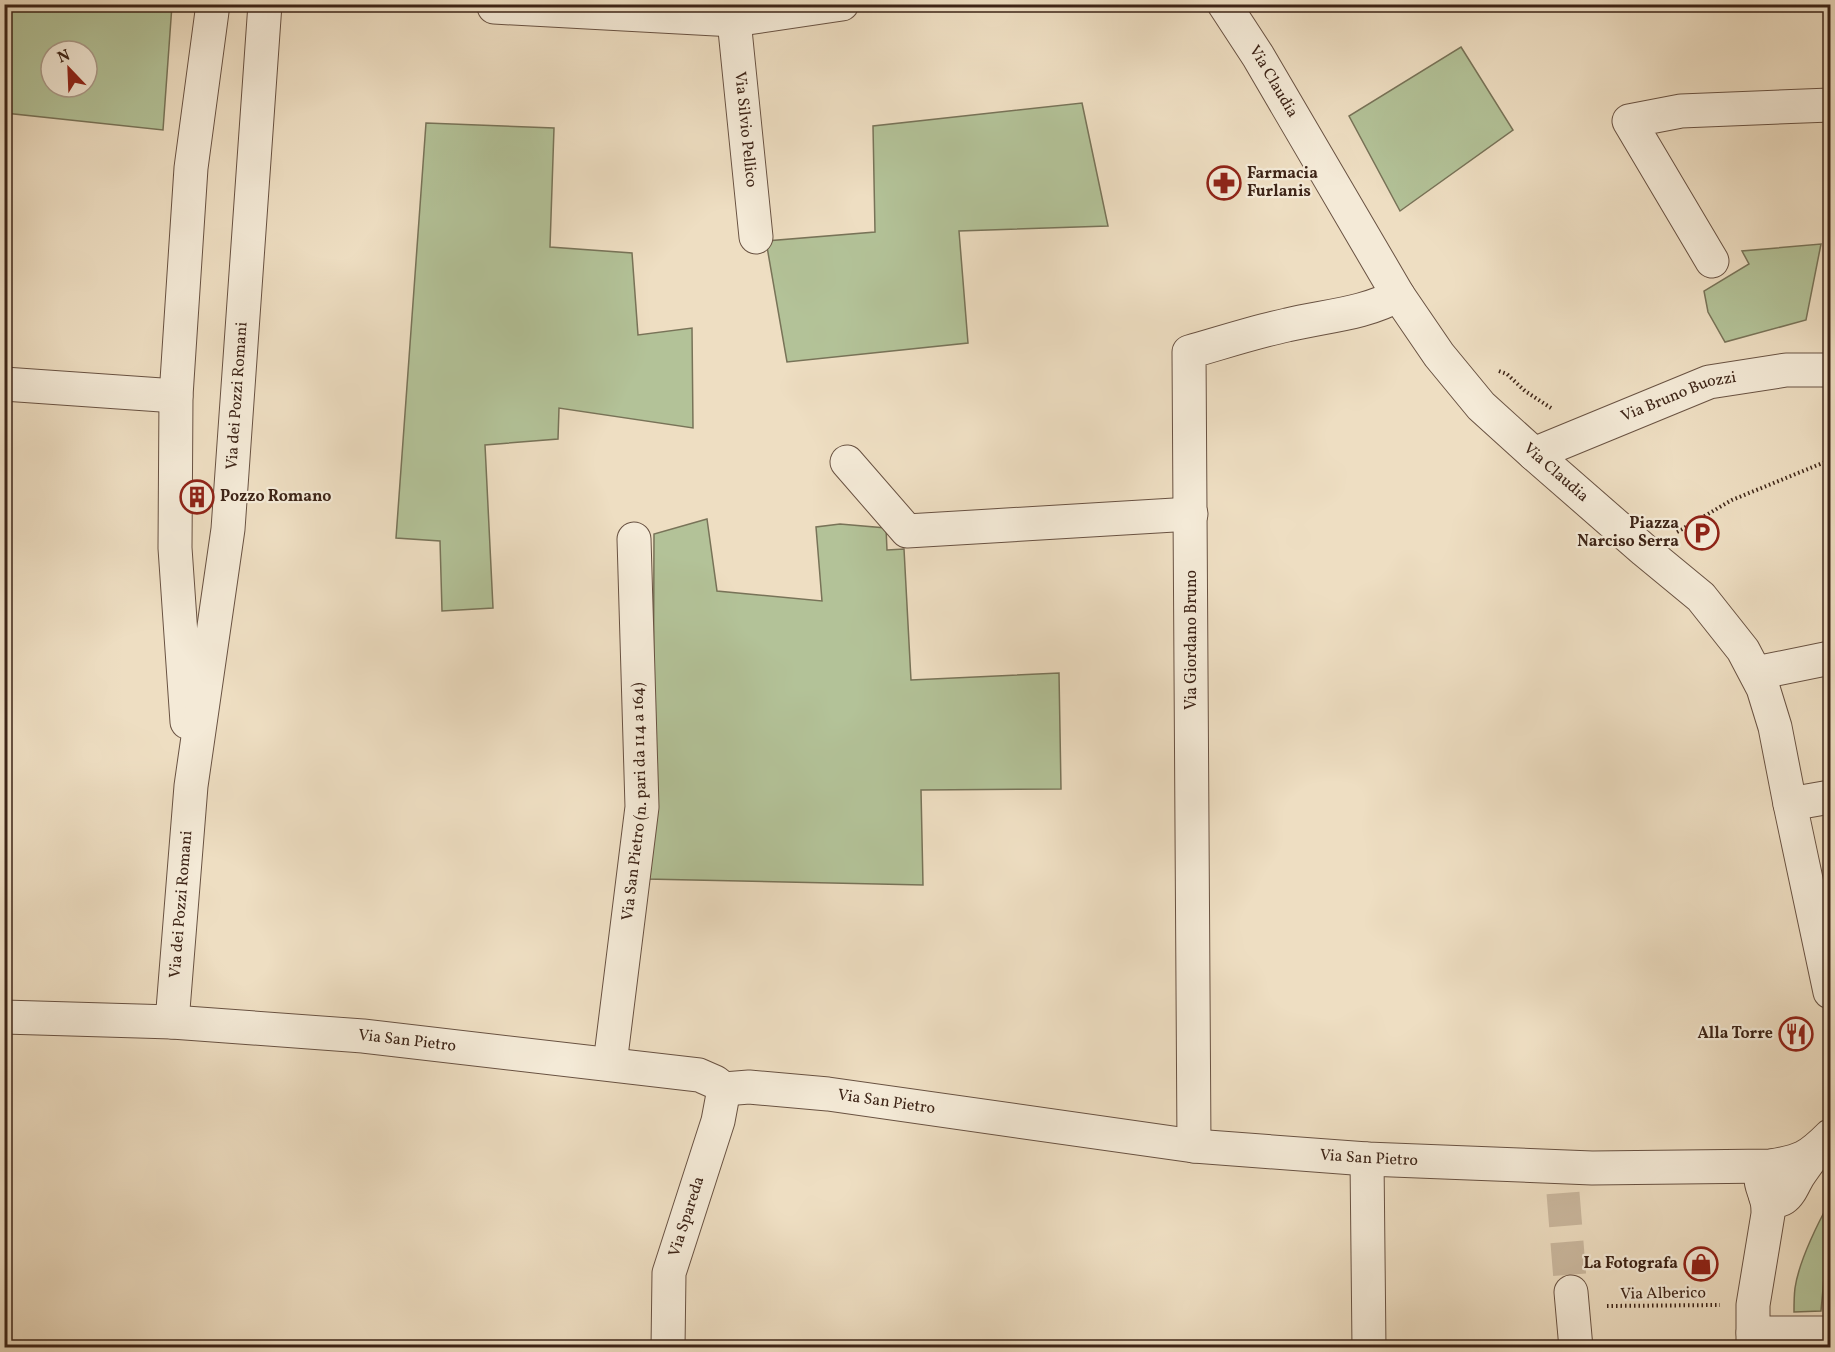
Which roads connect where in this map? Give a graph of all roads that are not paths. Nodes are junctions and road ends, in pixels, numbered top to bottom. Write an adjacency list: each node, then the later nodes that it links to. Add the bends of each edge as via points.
1 (213, 4): 13 (street, Via dei Pozzi Romani, via 190,168)
2 (265, 4): 20 (street, Via dei Pozzi Romani, via 228,529)
3 (842, 4): 6 (street)
4 (1224, 4): 10 (street, Via Claudia)
5 (494, 7): 6 (street)
6 (734, 20): 8 (street, Via Silvio Pellico)
7 (1830, 105): 9 (street, via 1681,111 1629,121)
8 (756, 237)
9 (1712, 261)
10 (1398, 295): 14 (street, Via Claudia, via 1439,356 1481,406); 16 (street, Via Giordano Bruno, via 1367,309 1286,325 1189,351)
11 (1830, 370): 14 (street, Via Bruno Buozzi, via 1786,370 1709,382)
12 (4, 384): 13 (street)
13 (176, 396): 20 (street, Via dei Pozzi Romani, via 174,548)
14 (1534, 454): 19 (street, Via Claudia, via 1701,597 1725,625)
15 (847, 462): 16 (street, via 907,531)
16 (1191, 514): 29 (street, Via Giordano Bruno)
17 (634, 539): 26 (street, Via San Pietro (n. pari da 114 a 164), via 642,807)
18 (1830, 658): 19 (street)
19 (1756, 673): 22 (street, Via Claudia, via 1775,727)
20 (191, 786): 25 (street, Via dei Pozzi Romani)
21 (1830, 797): 22 (street)
22 (1790, 804): 23 (street, Via Claudia)
23 (1830, 992)
24 (4, 1017): 25 (street, Via San Pietro)
25 (172, 1022): 26 (street, Via San Pietro, via 363,1036)
26 (610, 1064): 27 (street, Via San Pietro, via 699,1075)
27 (724, 1089): 29 (street, Via San Pietro, via 749,1087 828,1094); 35 (street, Via Spareda, via 718,1122 669,1273)
28 (1825, 1141): 31 (street)
29 (1194, 1146): 30 (street, Via San Pietro)
30 (1367, 1159): 31 (street, Via San Pietro, via 1562,1180 1592,1168); 36 (street)
31 (1779, 1181): 33 (street, via 1768,1204)
32 (1572, 1300): 37 (street)
33 (1753, 1328): 34 (street)
34 (1830, 1333)
35 (668, 1347)
36 (1369, 1347)
37 (1576, 1347)

